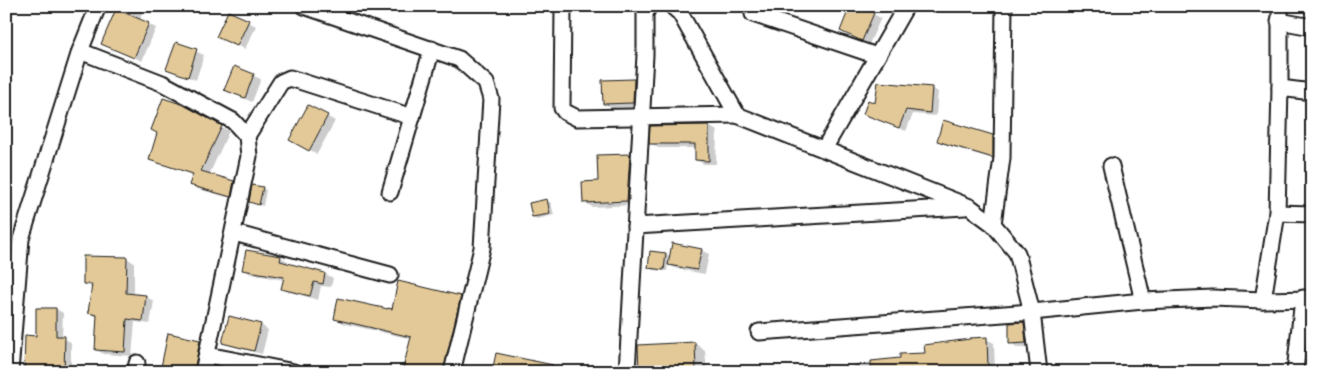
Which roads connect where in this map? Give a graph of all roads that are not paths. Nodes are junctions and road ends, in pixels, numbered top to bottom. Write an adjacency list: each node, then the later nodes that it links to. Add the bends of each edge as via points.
1 (98, 6): 12 (street)
2 (304, 6): 11 (street)
3 (649, 6): 17 (street, via 645,14)
4 (672, 6): 16 (street, via 680,13)
5 (906, 6): 13 (street)
6 (1004, 6): 26 (street, via 1002,158)
7 (563, 7): 17 (street, via 562,108 577,118)
8 (753, 14): 13 (street)
9 (1279, 14): 10 (street); 14 (street)
10 (1312, 26)
11 (432, 50): 18 (street); 39 (street, via 459,59 486,83 491,99 482,248)
12 (80, 51): 19 (street, via 162,83 233,121); 36 (street, via 21,239)
13 (878, 56): 20 (street)
14 (1280, 88): 15 (street); 24 (street)
15 (1312, 92)
16 (737, 115): 17 (street); 20 (street)
17 (641, 116): 27 (street)
18 (412, 117): 19 (street, via 290,78 280,82); 22 (street)
19 (247, 136): 28 (street, via 249,156)
20 (824, 149): 23 (street)
21 (1110, 166): 32 (street)
22 (390, 192)
23 (970, 207): 26 (street); 27 (street)
24 (1277, 212): 25 (street); 31 (street)
25 (1312, 214)
26 (993, 224): 33 (street, via 1017,252)
27 (635, 226): 40 (street)
28 (234, 233): 29 (street); 35 (street)
29 (390, 275)
30 (1307, 299): 31 (street); 42 (street)
31 (1263, 300): 32 (street)
32 (1143, 301): 33 (street)
33 (1032, 312): 34 (street); 41 (street)
34 (759, 332)
35 (207, 355): 37 (street); 38 (street)
36 (10, 372)
37 (203, 372)
38 (294, 372)
39 (452, 372)
40 (627, 372)
41 (1039, 372)
42 (1295, 372)

